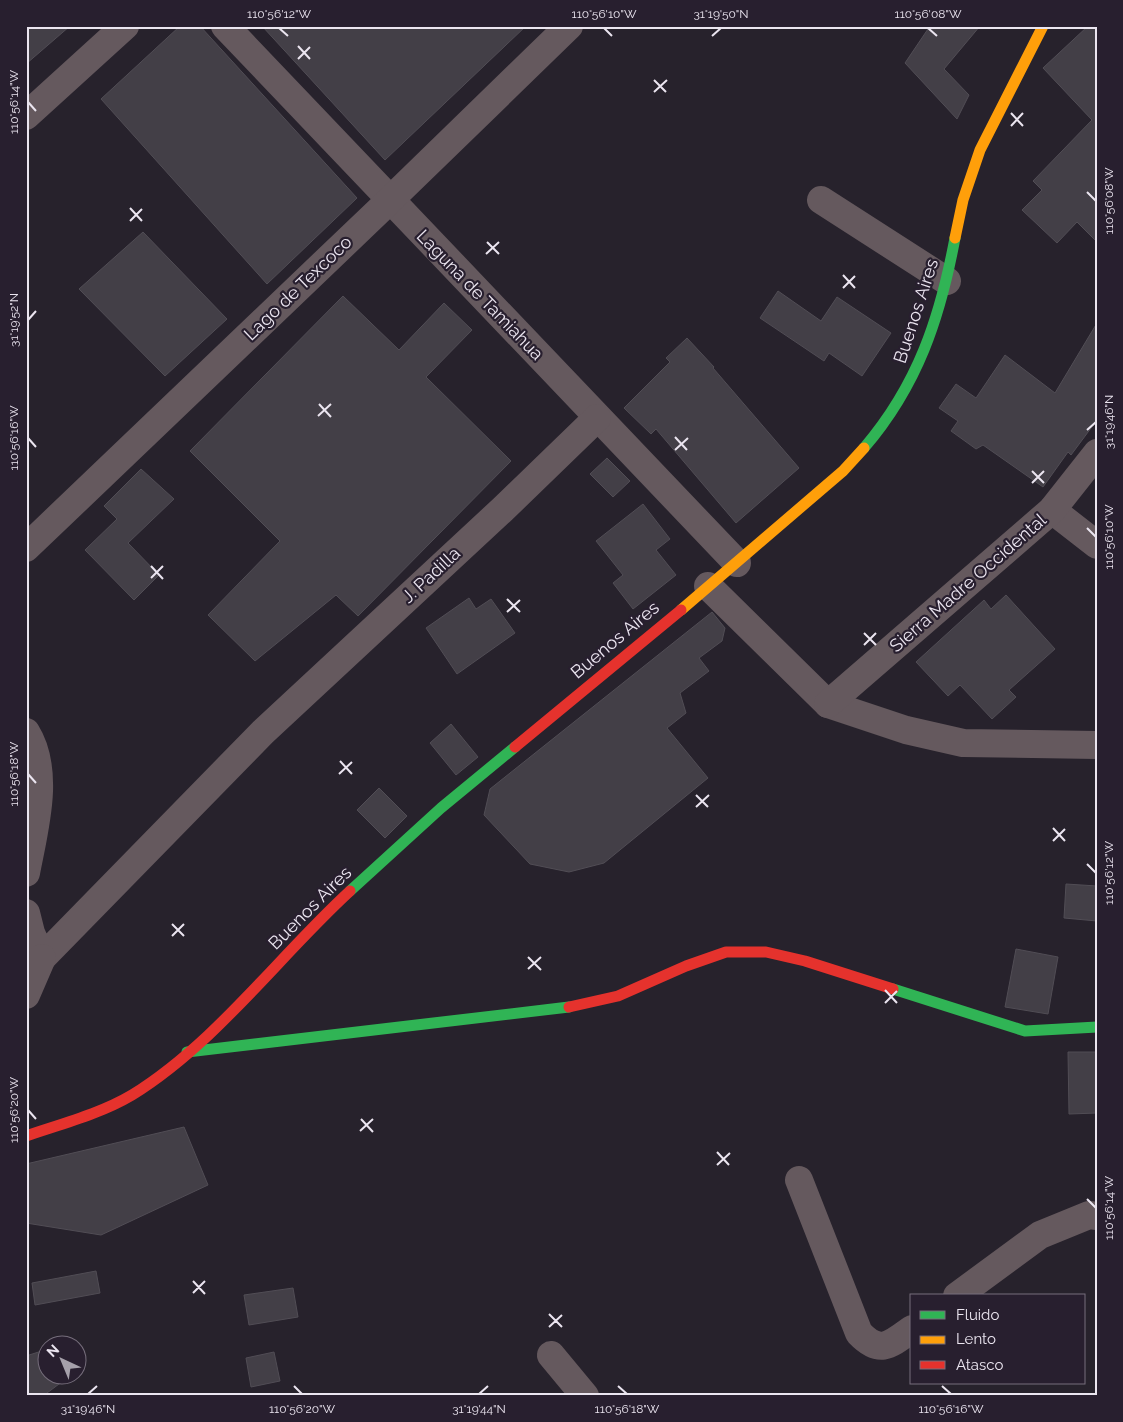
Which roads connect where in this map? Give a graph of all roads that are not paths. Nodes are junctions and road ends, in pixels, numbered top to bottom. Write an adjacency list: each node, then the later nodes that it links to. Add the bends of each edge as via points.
1 (125, 26): 5 (street)
2 (225, 26): 6 (street, Laguna de Tamiahua)
3 (569, 26): 6 (street, Lago de Texcoco)
4 (1042, 26): 8 (street, Buenos Aires, via 980,150 963,200)
5 (26, 116)
6 (390, 200): 9 (street, Laguna de Tamiahua); 13 (street, Lago de Texcoco)
7 (822, 200): 8 (street)
8 (948, 280): 14 (street, Buenos Aires, via 921,361 898,404 879,430 843,471)
9 (597, 418): 14 (street, Laguna de Tamiahua); 21 (street, J. Padilla, via 263,732)
10 (1097, 453): 11 (street, Sierra Madre Occidental)
11 (1052, 510): 12 (street); 16 (street, Sierra Madre Occidental)
12 (1097, 545)
13 (26, 548)
14 (737, 563): 15 (street, Buenos Aires)
15 (708, 586): 16 (street); 24 (street, Buenos Aires, via 441,808 335,905 232,1011)
16 (828, 704): 18 (street, via 906,730 963,742)
17 (29, 737): 19 (street, via 39,775)
18 (1097, 746)
19 (26, 873)
20 (26, 913): 21 (street)
21 (42, 958): 22 (street)
22 (26, 995)
23 (1097, 1027): 24 (street, via 1025,1031 805,961 766,952 726,952 618,996 559,1009)
24 (187, 1052): 25 (street, Buenos Aires, via 131,1095 90,1114)
25 (26, 1136)
26 (799, 1180): 29 (street, via 858,1333 869,1344 880,1346 889,1345)
27 (1097, 1216): 28 (street, via 1089,1215 1040,1235)
28 (960, 1294)
29 (910, 1330)
30 (551, 1355): 31 (street)
31 (585, 1396)

